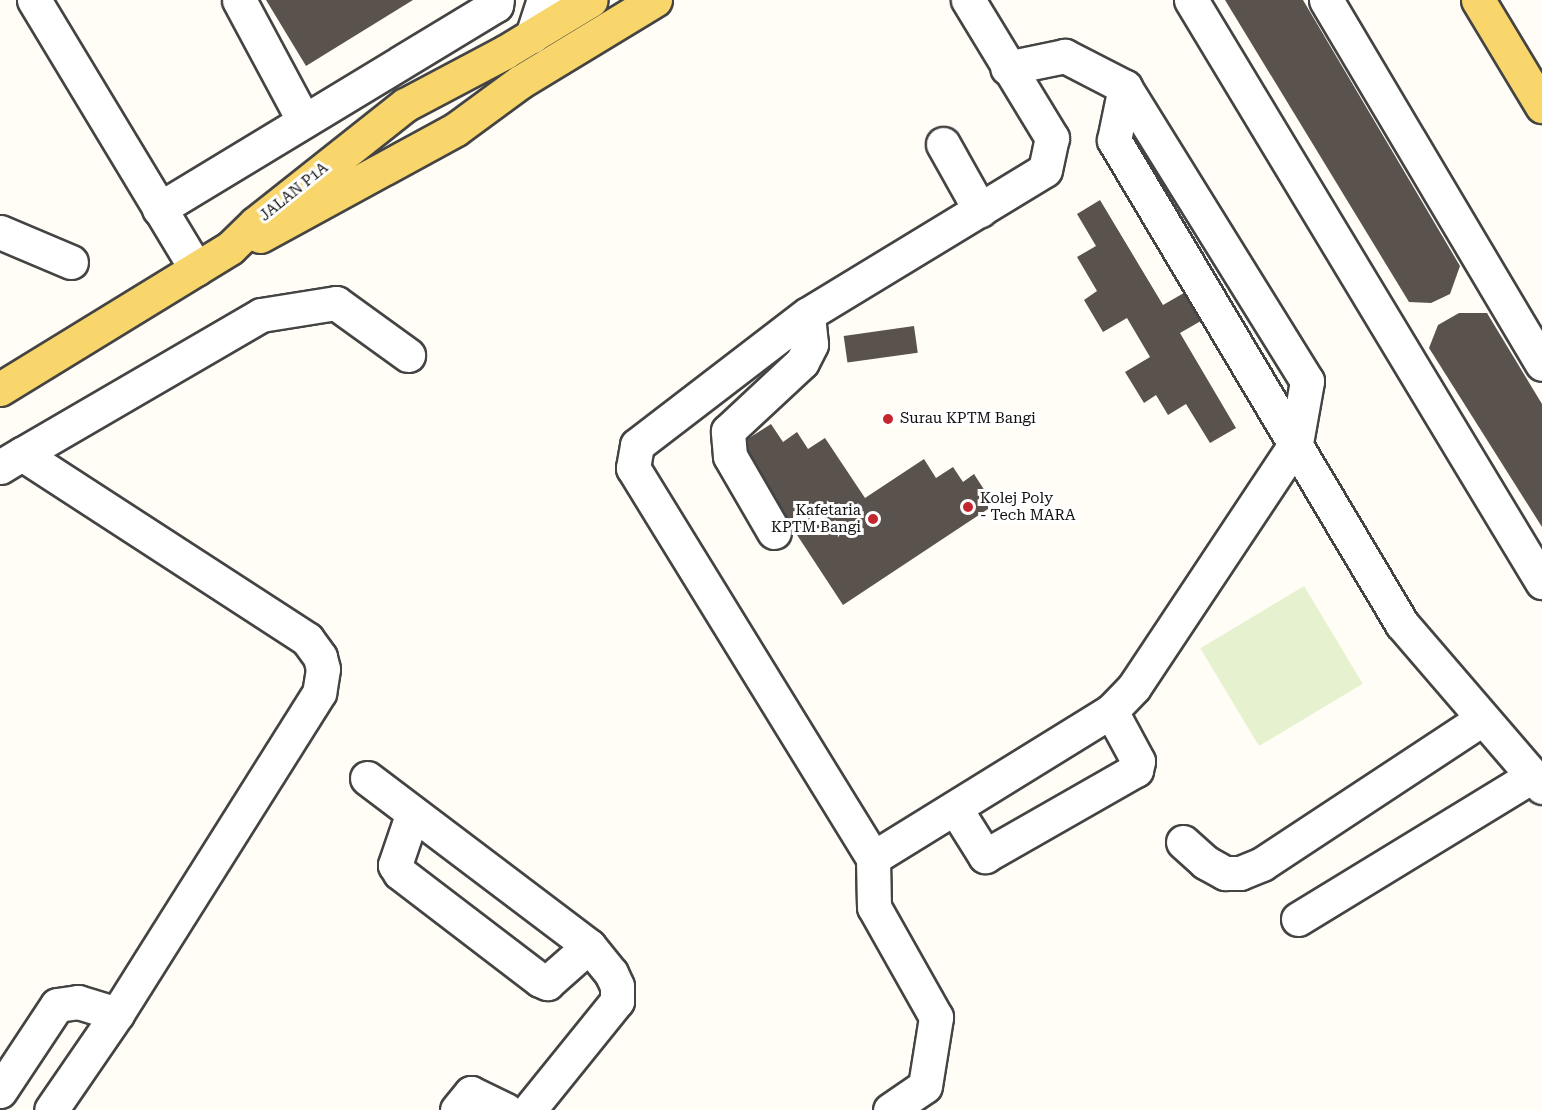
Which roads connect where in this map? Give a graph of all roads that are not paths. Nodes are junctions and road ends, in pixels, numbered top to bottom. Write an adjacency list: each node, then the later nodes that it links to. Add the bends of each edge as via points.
1 (34, 0): 16 (lane)
2 (239, 0): 14 (lane)
3 (497, 0): 14 (lane, via 496,5)
4 (544, 0): 11 (lane)
5 (591, 0): 11 (main road, JALAN P1A)
6 (655, 0): 19 (main road, via 520,82 428,146 306,213)
7 (968, 0): 12 (lane)
8 (1191, 0): 29 (lane)
9 (1326, 0): 24 (lane)
10 (1478, 0): 13 (main road)
11 (532, 36): 19 (main road, JALAN P1A, via 405,105)
12 (1007, 68): 17 (lane, via 1052,138 1050,149 1045,171); 26 (lane, via 1065,56 1125,87 1307,381)
13 (1542, 106)
14 (304, 121): 16 (lane)
15 (943, 144): 17 (lane)
16 (159, 209): 21 (lane)
17 (980, 210): 22 (lane)
18 (0, 232): 20 (lane)
19 (230, 248): 21 (main road, JALAN P1A)
20 (71, 262)
21 (196, 269): 25 (main road, JALAN P1A)
22 (808, 314): 28 (lane, via 812,344 802,362 728,431 730,456); 37 (lane, via 637,445 633,468)
23 (408, 355): 27 (lane, via 336,303 261,315)
24 (1542, 364)
25 (0, 389)
26 (1296, 442): 30 (lane, via 1134,687); 31 (lane, via 1402,624)
27 (11, 460): 40 (lane, via 307,639 323,669 318,693)
28 (774, 532)
29 (1542, 582)
30 (1111, 711): 34 (lane); 34 (lane, via 1138,761 1136,770 985,856)
31 (1482, 719): 33 (lane); 36 (lane, via 1262,864 1240,873 1225,873 1205,862)
32 (367, 778): 35 (lane)
33 (1537, 782): 38 (lane)
34 (955, 808): 37 (lane)
35 (412, 815): 39 (lane); 39 (lane, via 395,865 400,873 540,980 547,983)
36 (1183, 842)
37 (873, 858): 46 (lane, via 874,907 936,1017 925,1086)
38 (1298, 920)
39 (589, 946): 45 (lane, via 611,973 617,986 617,1001)
40 (117, 1014): 41 (lane, via 78,1002 57,1005); 42 (lane)
41 (0, 1091)
42 (51, 1110)
43 (457, 1110): 44 (lane, via 471,1093)
44 (506, 1110)
45 (529, 1110)
46 (890, 1110)

